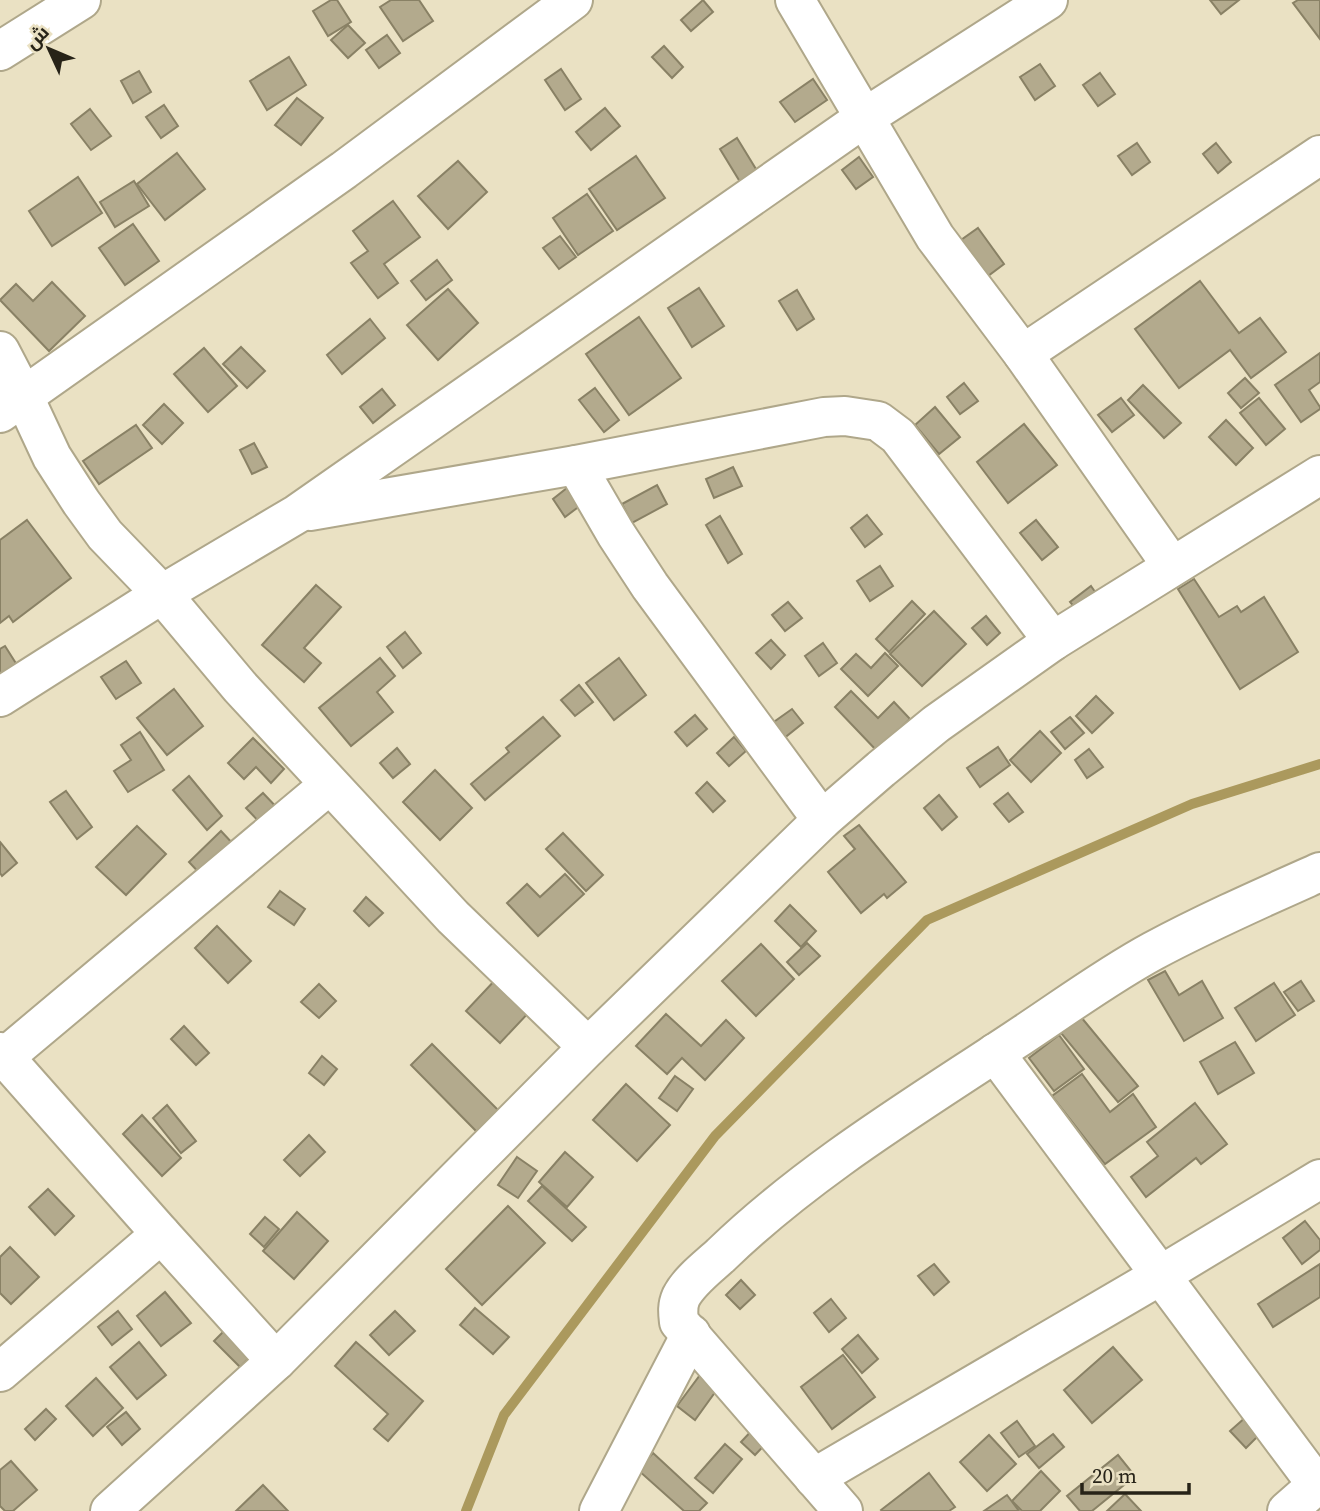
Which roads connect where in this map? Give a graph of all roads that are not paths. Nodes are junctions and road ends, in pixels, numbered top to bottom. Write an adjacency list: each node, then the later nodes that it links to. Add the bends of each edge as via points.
1 (81, 0): 5 (street)
2 (573, 0): 10 (street, via 344,170)
3 (795, 0): 6 (street)
4 (1048, 0): 6 (street)
5 (0, 51)
6 (864, 118): 9 (street, via 936,237); 13 (street)
7 (1320, 155): 9 (street)
8 (0, 351): 10 (street)
9 (1023, 354): 14 (street)
10 (12, 405): 15 (street, via 105,535)
11 (576, 465): 13 (street); 16 (street, via 824,417 878,421 898,436); 19 (street, via 650,586)
12 (1320, 475): 14 (street)
13 (297, 514): 15 (street)
14 (1172, 566): 16 (street)
15 (162, 594): 17 (street); 18 (street)
16 (1053, 641): 19 (street, via 936,724)
17 (0, 697)
18 (329, 785): 21 (street, via 453,917); 23 (street)
19 (822, 820): 21 (street)
20 (1320, 872): 22 (street, via 1152,951)
21 (588, 1047): 28 (street)
22 (995, 1054): 26 (street); 27 (street, via 852,1150 737,1239 681,1296 679,1322)
23 (1, 1057): 25 (street)
24 (1320, 1179): 26 (street)
25 (161, 1234): 28 (street); 29 (street)
26 (1161, 1275): 30 (street); 31 (street)
27 (691, 1334): 30 (street); 33 (street)
28 (276, 1361): 32 (street)
29 (0, 1372)
30 (814, 1478): 34 (street)
31 (1319, 1484): 35 (street)
32 (110, 1511)
33 (599, 1511)
34 (843, 1511)
35 (1287, 1511)

